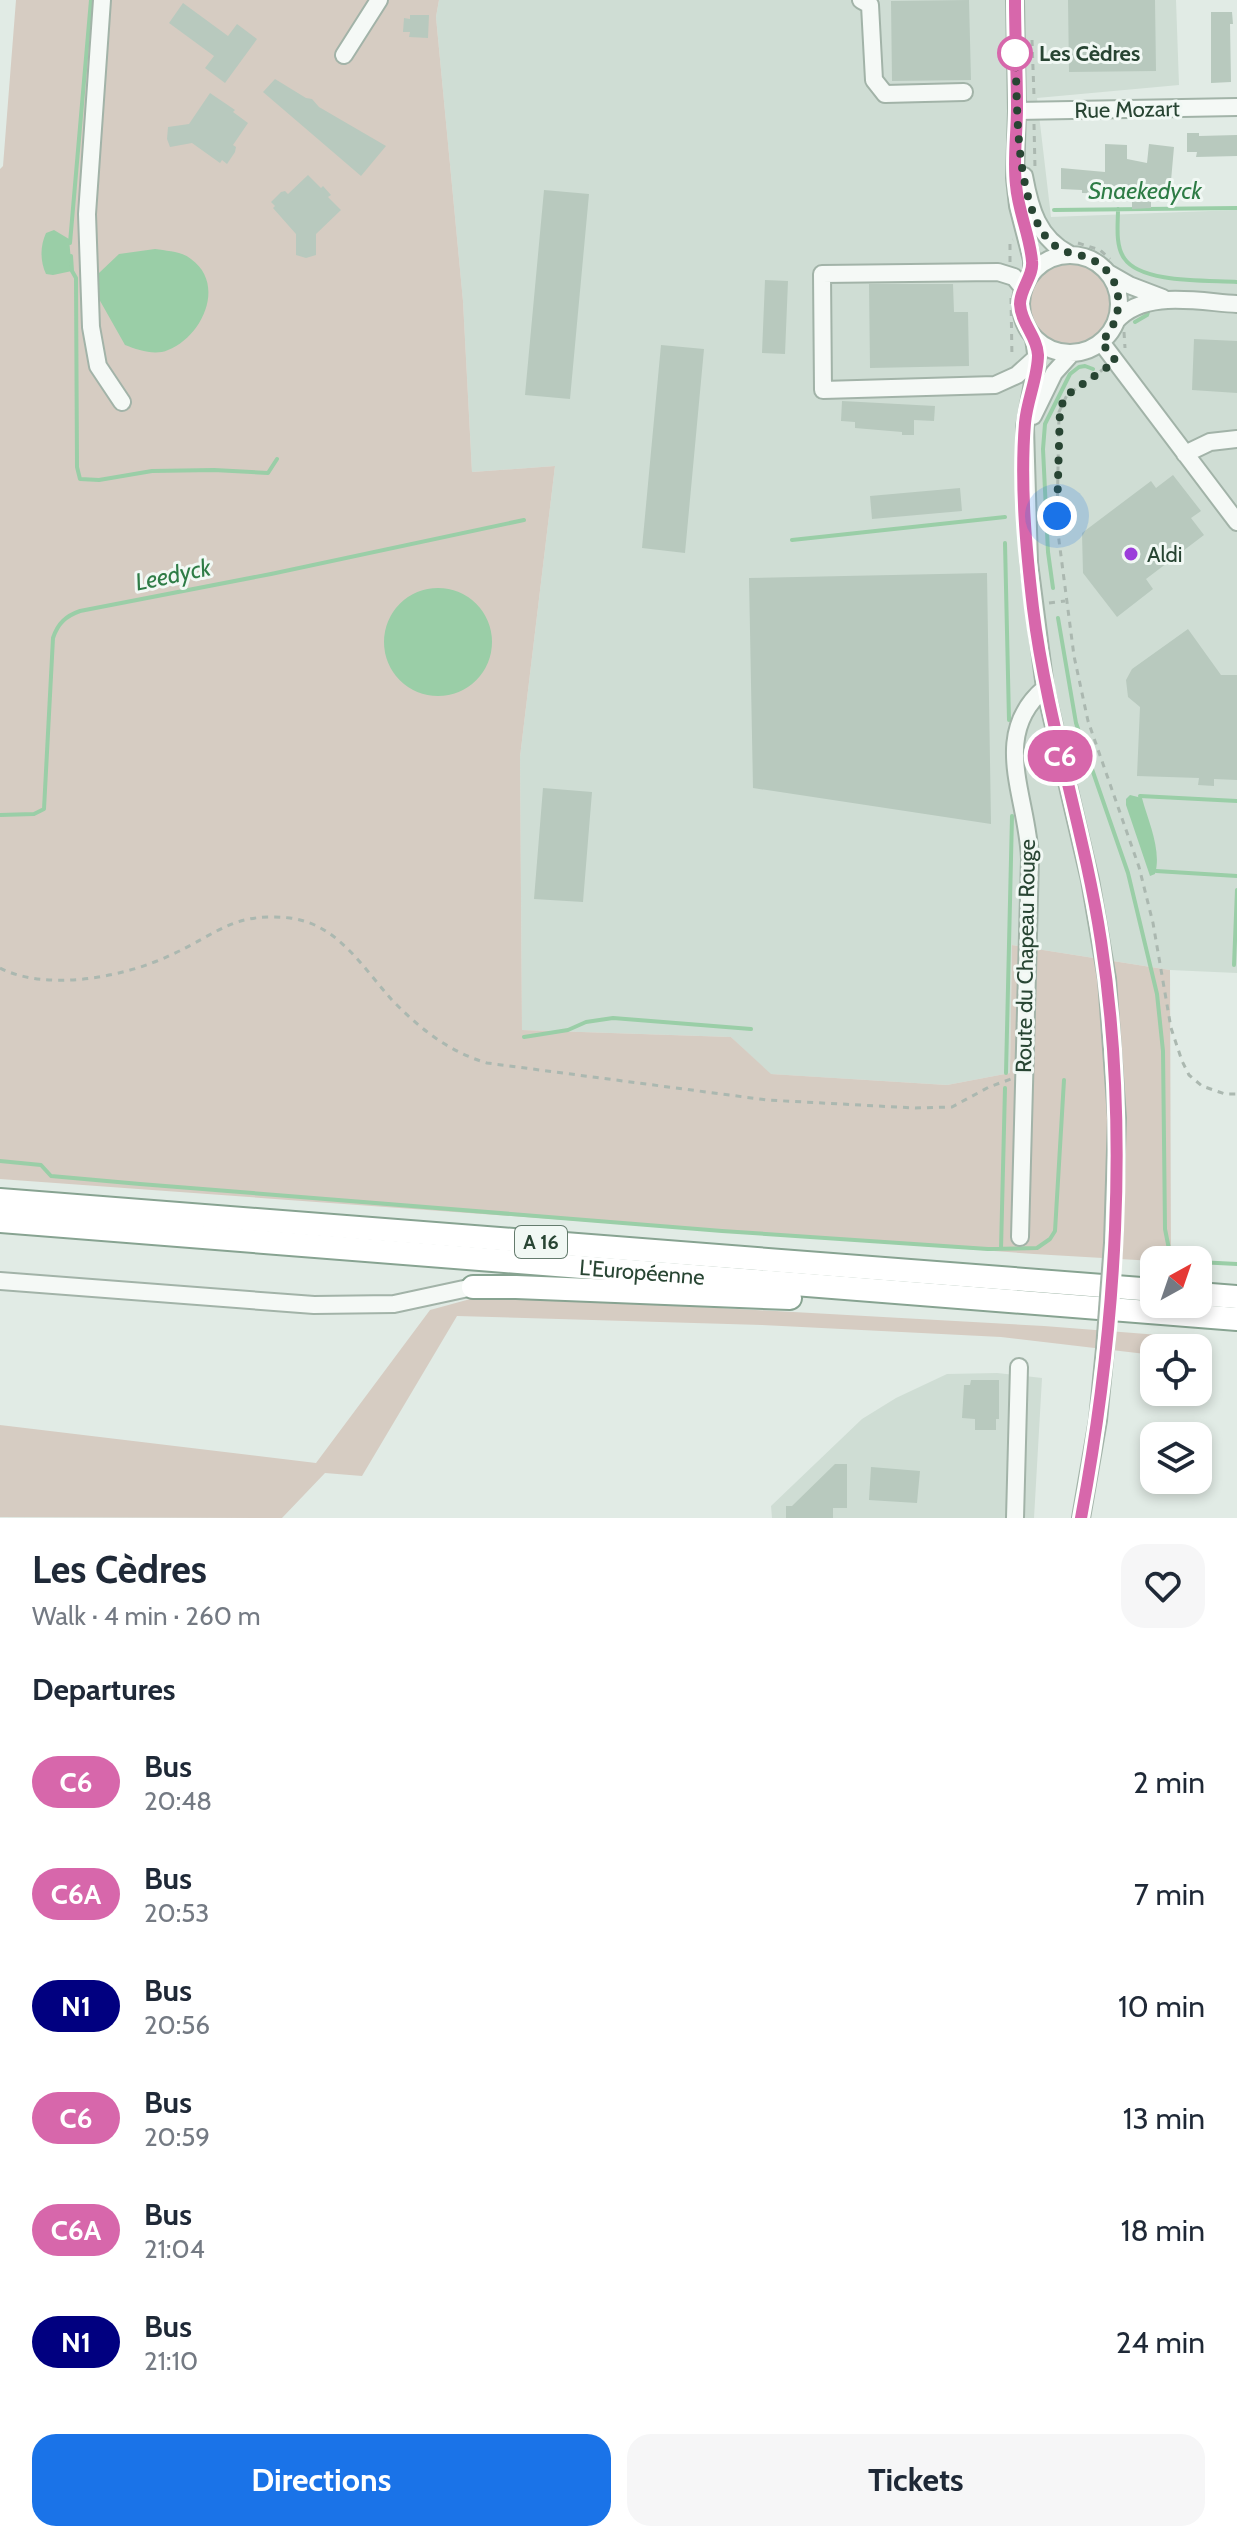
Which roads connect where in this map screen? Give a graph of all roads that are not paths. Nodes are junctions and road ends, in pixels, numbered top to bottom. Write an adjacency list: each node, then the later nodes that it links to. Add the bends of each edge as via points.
1 (102, 0): 20 (street, via 87,214 91,327 98,366)
2 (379, 0): 5 (street)
3 (861, 0): 6 (street, via 870,5 874,80 885,94)
4 (1015, 0): 8 (street)
5 (344, 55)
6 (964, 92)
7 (1237, 107): 8 (street, Rue Mozart)
8 (1026, 111): 9 (street, via 1022,166 1034,215 1047,239); 11 (street, via 1016,186)
9 (1072, 248): 10 (street); 11 (street)
10 (1113, 269): 13 (street, via 1137,289); 15 (street)
11 (1032, 272): 12 (street)
12 (1023, 288): 16 (street, via 1021,314); 19 (street, via 1002,272 822,274 823,390 995,385 1017,375)
13 (1177, 301): 14 (street); 15 (street, via 1138,305)
14 (1237, 304)
15 (1116, 321): 17 (street)
16 (1034, 338): 18 (street, via 1050,349); 19 (street)
17 (1101, 342): 18 (street); 23 (street)
18 (1072, 353): 22 (street, via 1041,397)
19 (1038, 356): 22 (street, via 1026,412)
20 (122, 402)
21 (1237, 439): 23 (street, via 1210,442)
22 (1025, 449): 25 (street, via 1029,563)
23 (1185, 454): 24 (street)
24 (1237, 522)
25 (1045, 688): 28 (street, Route du Chapeau Rouge, via 1026,707 1013,752 1030,859); 40 (street, bridge, via 1090,880 1107,979 1117,1135 1105,1349)
26 (0, 1200): 33 (highway, L'Européenne / A 16)
27 (0, 1221): 34 (highway, L'Européenne / A 16)
28 (1020, 1237)
29 (0, 1281): 30 (street, via 314,1305 394,1304)
30 (473, 1287): 35 (highway, via 1048,1311)
31 (1212, 1295): 32 (highway)
32 (1237, 1297)
33 (1140, 1300)
34 (1140, 1300)
35 (1140, 1302)
36 (1212, 1314): 37 (highway, L'Européenne / A 16)
37 (1237, 1319)
38 (1019, 1367): 39 (street)
39 (1015, 1518)
40 (1081, 1518)

